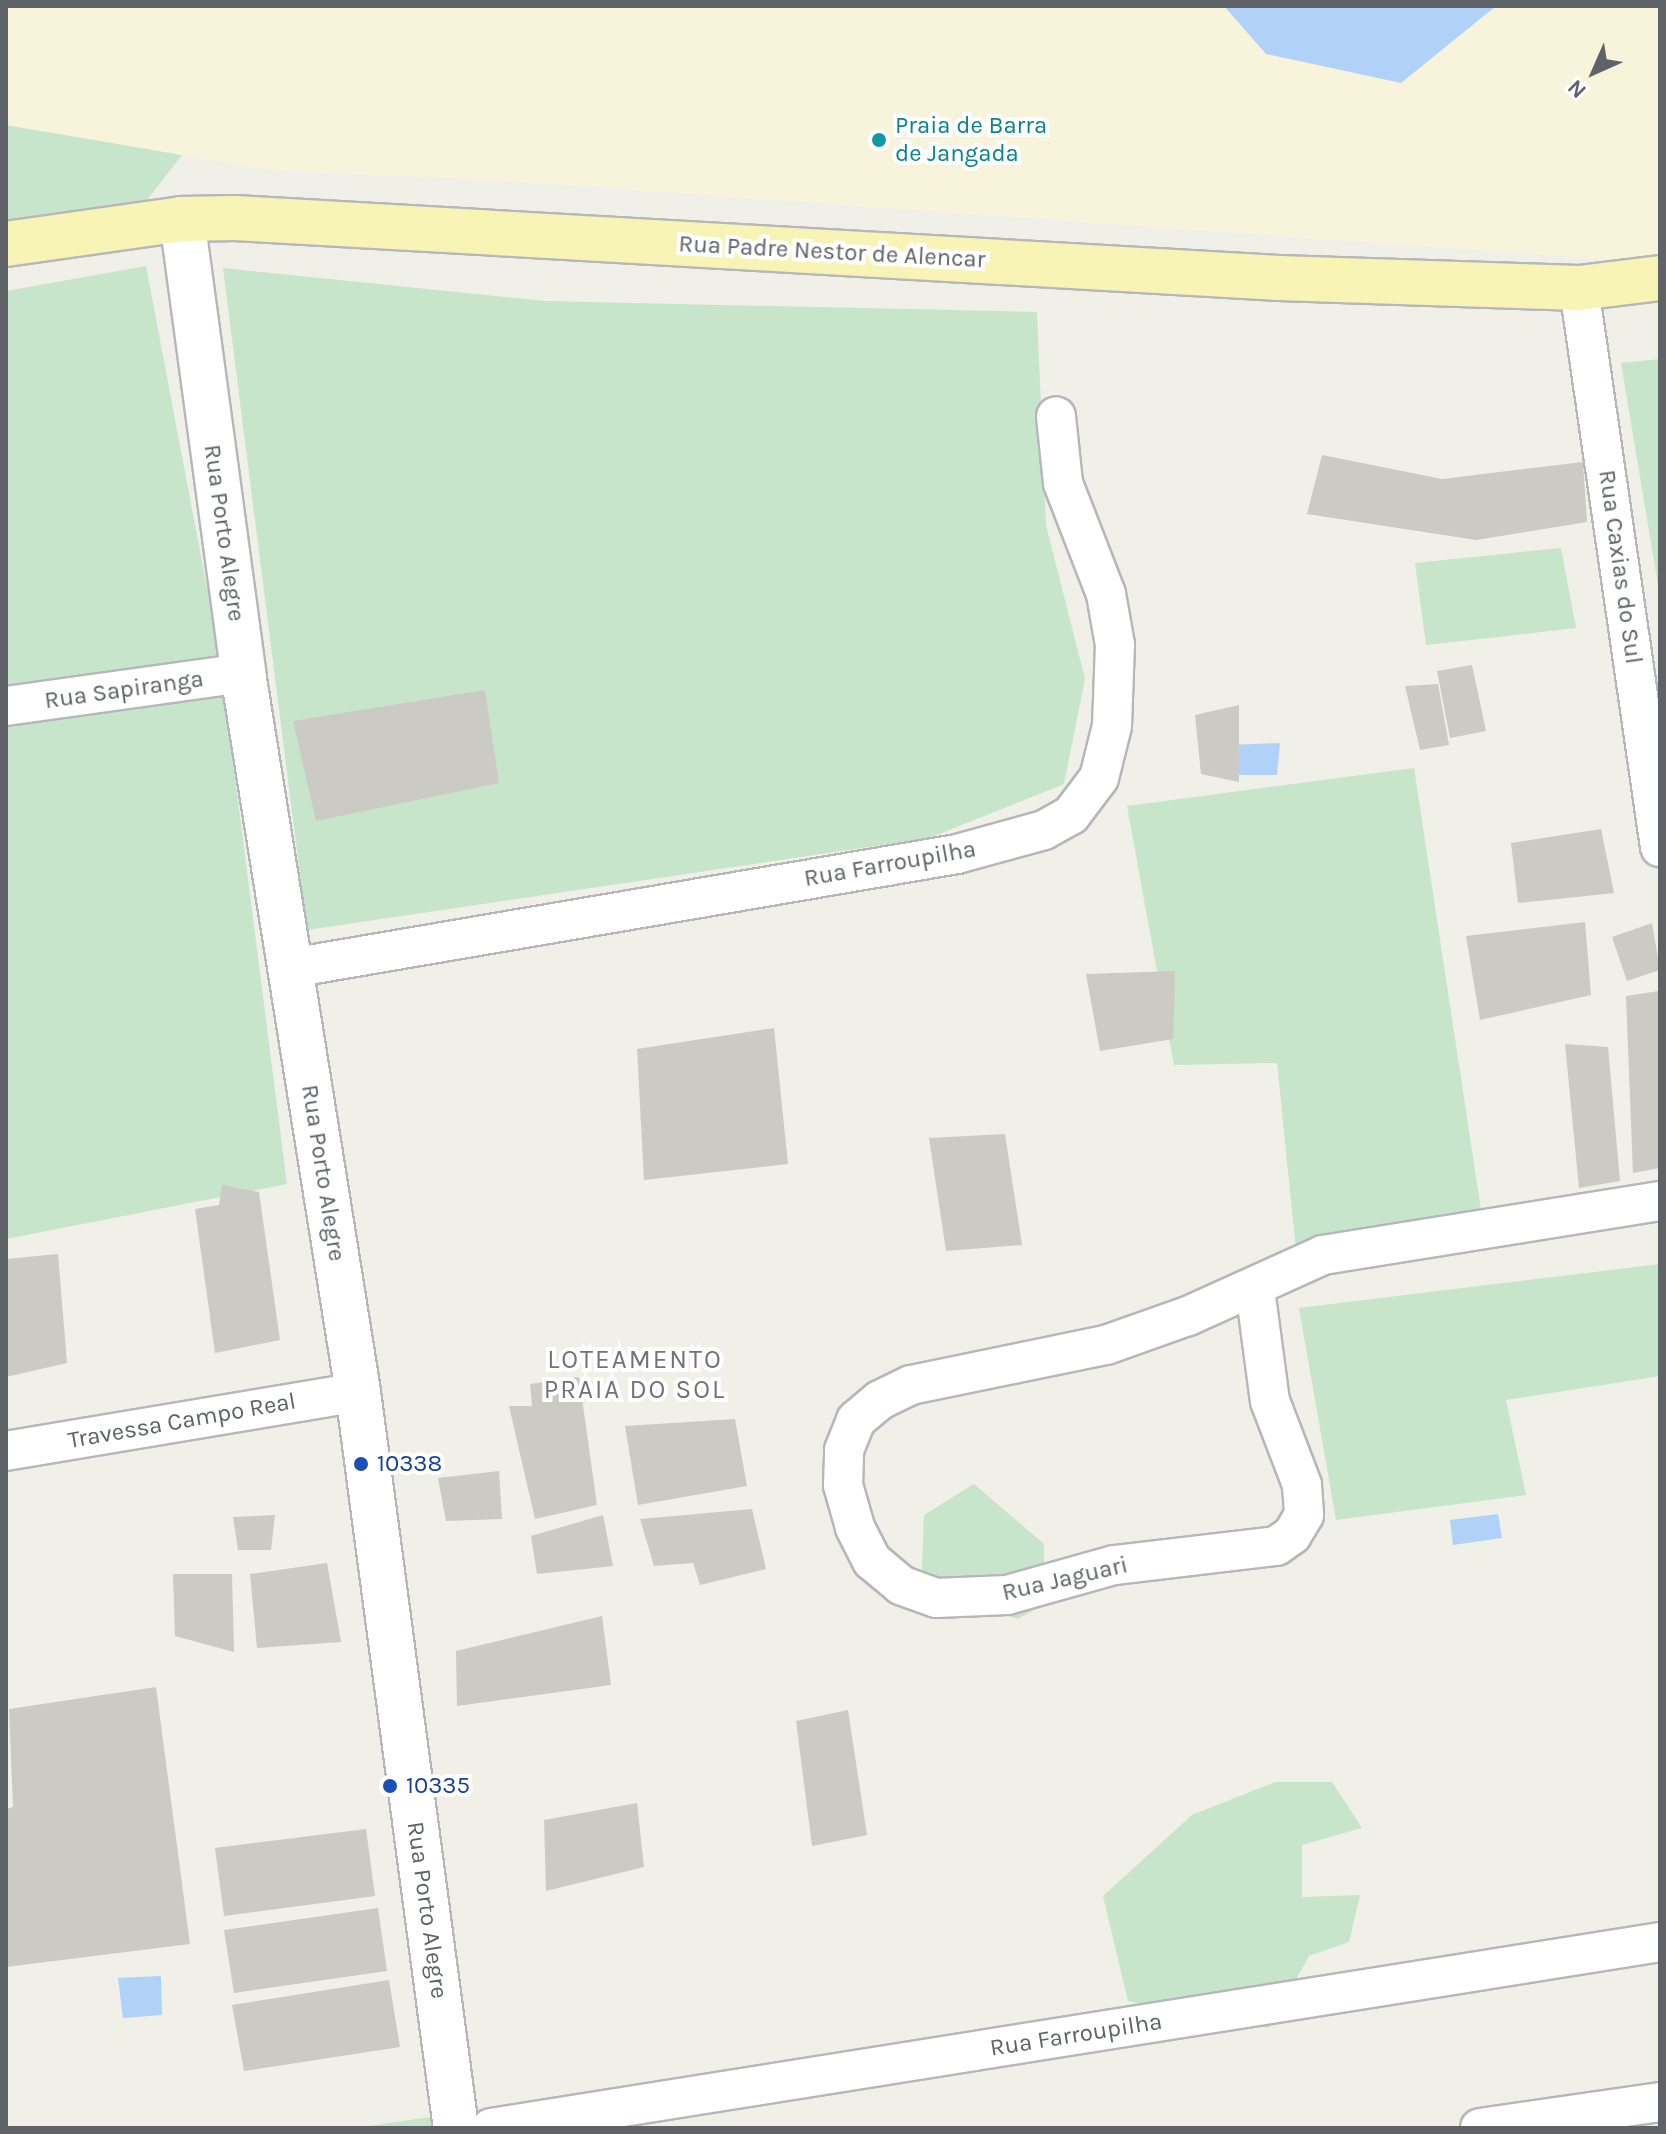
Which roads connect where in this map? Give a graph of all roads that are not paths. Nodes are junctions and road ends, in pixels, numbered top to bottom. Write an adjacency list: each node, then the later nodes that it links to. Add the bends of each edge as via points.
1 (182, 219): 2 (main road, Rua Padre Nestor de Alencar); 4 (main road, Rua Padre Nestor de Alencar, via 1279,278); 6 (street, Rua Porto Alegre)
2 (6, 244)
3 (1660, 278): 4 (main road, Rua Padre Nestor de Alencar)
4 (1579, 288): 8 (street, Rua Caxias do Sul)
5 (1056, 416): 10 (street, Rua Farroupilha, via 1063,483 1106,594 1115,645 1112,726 1099,778 1071,815 1044,830 957,854)
6 (243, 673): 7 (street, Rua Sapiranga); 10 (street, Rua Porto Alegre)
7 (6, 706)
8 (1653, 746): 9 (street, Rua Caxias do Sul)
9 (1660, 847)
10 (291, 968): 13 (street, Rua Porto Alegre)
11 (1660, 1201): 12 (street, Rua Jaguari, via 1363,1246 1290,1268)
12 (1255, 1289): 12 (street, Rua Jaguari, via 1106,1345 971,1369 880,1400 856,1420 844,1450 843,1485 872,1561 901,1585 936,1598 1007,1595 1114,1565 1276,1546 1292,1535 1304,1515 1302,1485 1270,1401)
13 (358, 1392): 14 (street, Travessa Campo Real); 18 (street, Rua Porto Alegre)
14 (6, 1451)
15 (1660, 1942): 19 (street, Rua Farroupilha)
16 (1660, 2102): 17 (street)
17 (1501, 2127)
18 (456, 2128)
19 (491, 2128)

